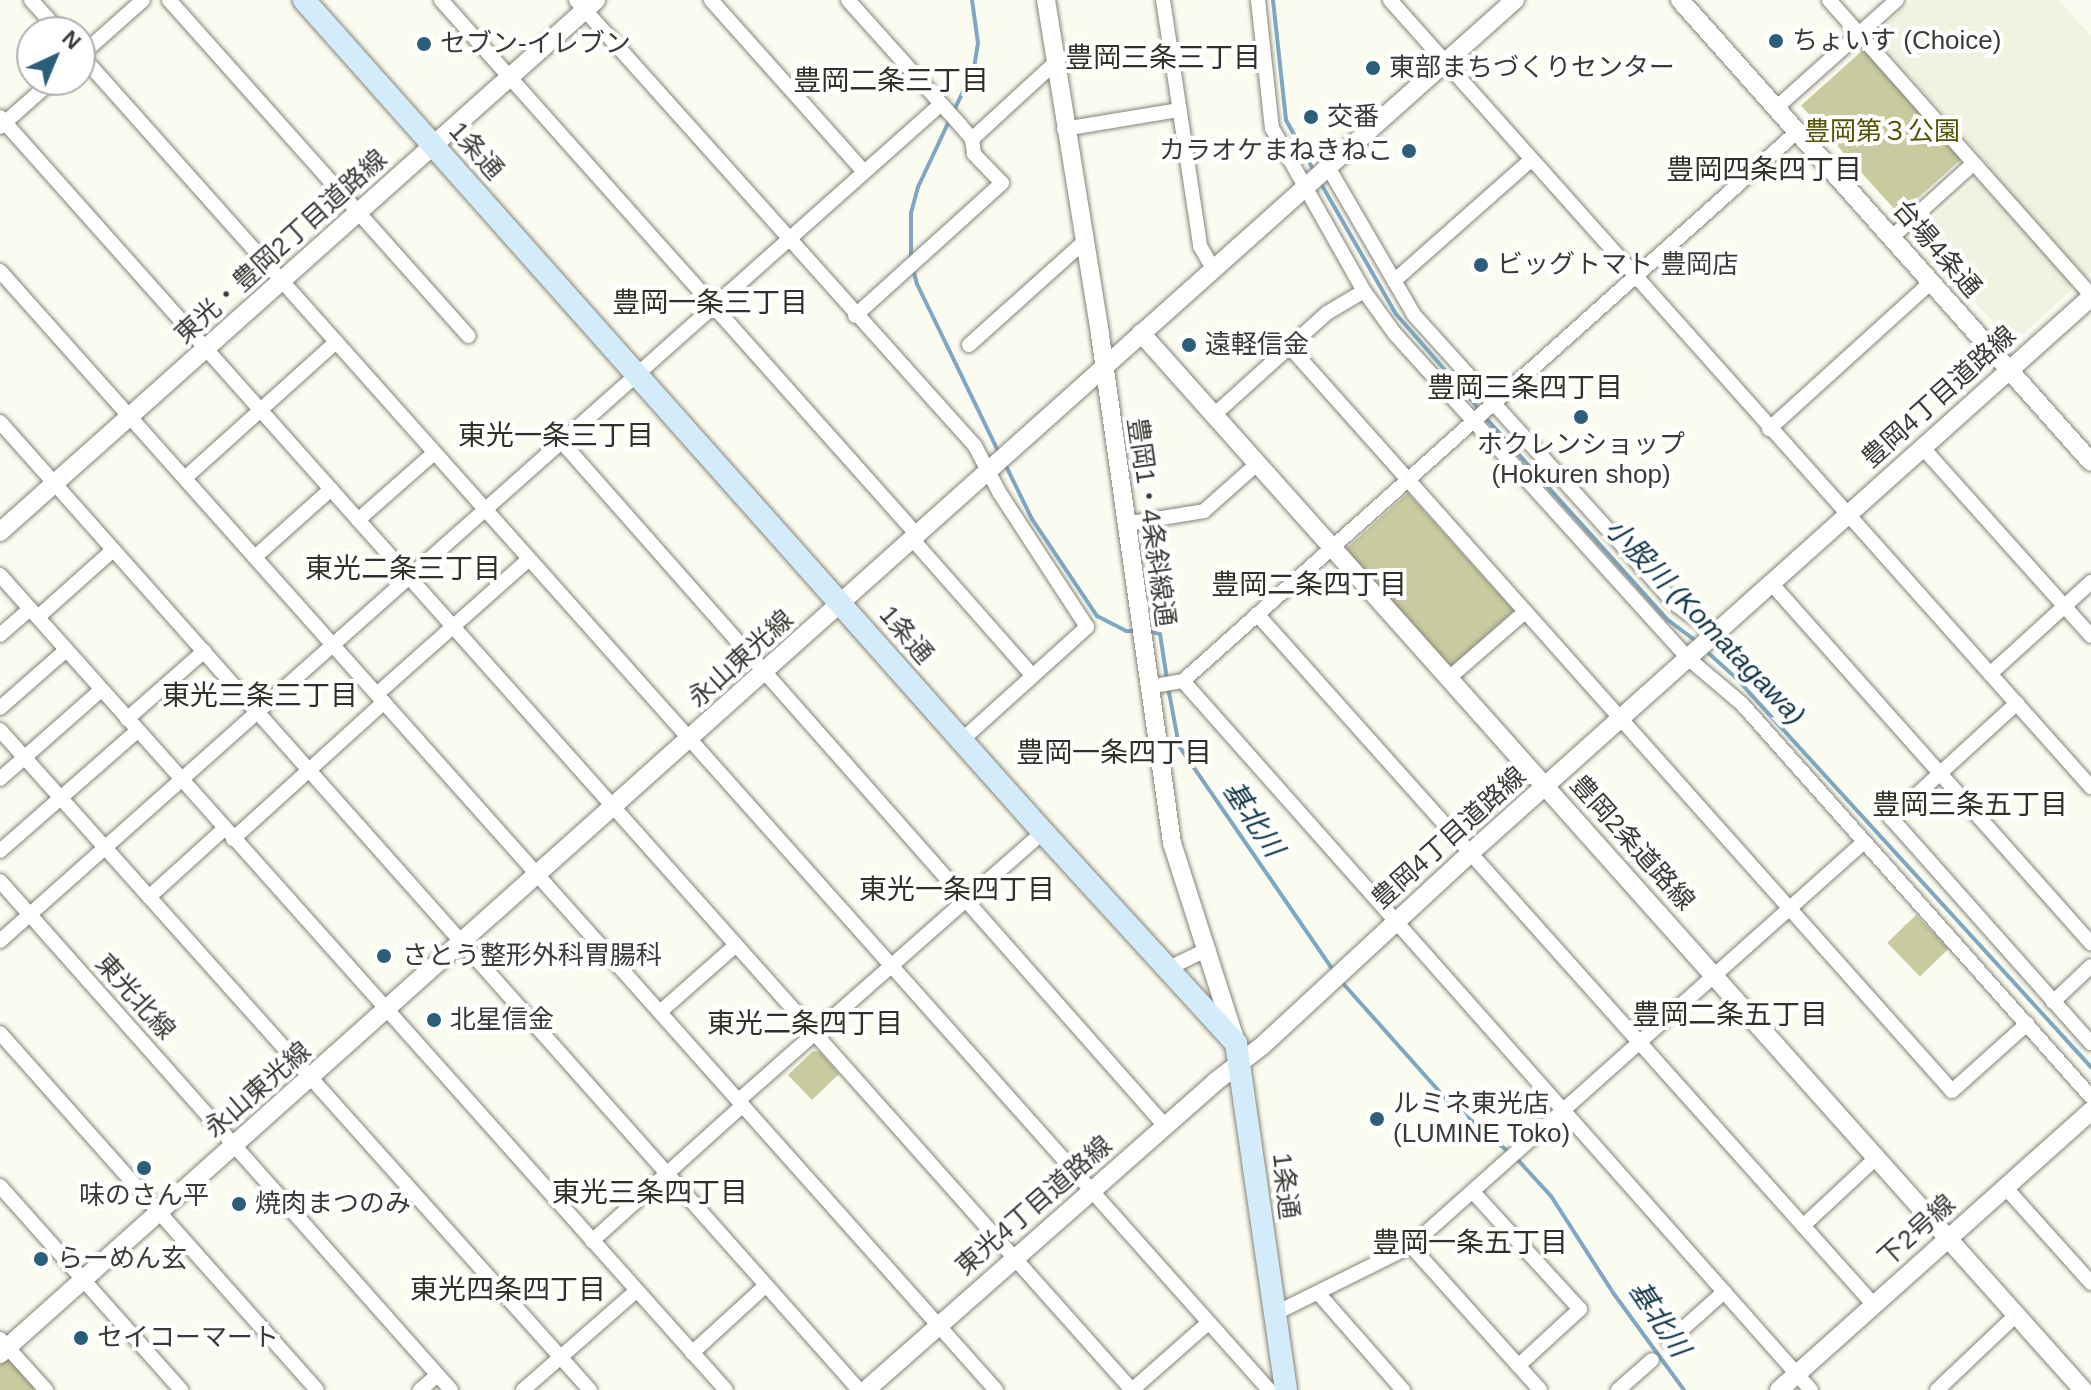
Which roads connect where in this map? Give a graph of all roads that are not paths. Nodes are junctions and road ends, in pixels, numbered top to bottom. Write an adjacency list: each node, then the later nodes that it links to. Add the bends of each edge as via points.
1 (31, 0): 17 (street)
2 (143, 0): 19 (street)
3 (169, 0): 37 (street)
4 (304, 0): 32 (main road, 1条通)
5 (441, 0): 23 (street)
6 (711, 0): 35 (street)
7 (848, 0): 25 (street)
8 (1046, 0): 21 (street, 豊岡1・4条斜線通)
9 (1163, 0): 27 (street)
10 (1258, 0): 36 (street, via 1272,128)
11 (1390, 0): 20 (street)
12 (1515, 0): 20 (street, 永山東光線)
13 (1680, 0): 26 (street, 台場4条通)
14 (1829, 0): 18 (street)
15 (1897, 0): 18 (street)
16 (586, 3): 23 (street, 東光・豊岡2丁目道路線); 39 (street)
17 (46, 16)
18 (1859, 34): 26 (street); 34 (street)
19 (96, 41)
20 (1445, 62): 33 (street); 36 (street, 永山東光線)
21 (1055, 63): 29 (street, 豊岡1・4条斜線通); 31 (street)
22 (96, 73): 44 (street)
23 (509, 77): 32 (street, 東光・豊岡2丁目道路線); 49 (street)
24 (34, 96): 28 (street)
25 (944, 107): 31 (street); 35 (street)
26 (1776, 108): 30 (street, 台場4条通)
27 (1179, 110): 29 (street); 41 (street, via 1200,246)
28 (2, 122): 56 (street)
29 (1064, 129): 40 (street, 豊岡1・4条斜線通)
30 (1798, 131): 38 (street, 台場4条通); 43 (street)
31 (972, 139): 50 (street, via 974,154 1002,183)
32 (433, 145): 37 (street, 東光・豊岡2丁目道路線); 59 (main road, 1条通)
33 (1531, 160): 43 (street); 45 (street)
34 (1974, 163): 38 (street); 48 (street)
35 (864, 172): 39 (street)
36 (1316, 178): 41 (street, 永山東光線); 45 (street); 47 (street)
37 (357, 213): 44 (street, 東光・豊岡2丁目道路線); 52 (street)
38 (1892, 237): 46 (street, 台場4条通)
39 (788, 240): 49 (street); 50 (street)
40 (1086, 240): 54 (street); 57 (street, 豊岡1・4条斜線通)
41 (1212, 267): 51 (street, 永山東光線)
42 (0, 271): 63 (street)
43 (1636, 276): 61 (street); 65 (street)
44 (281, 280): 53 (street); 56 (street, 東光・豊岡2丁目道路線)
45 (1394, 281): 61 (street)
46 (1931, 282): 58 (street, 台場4条通); 65 (street)
47 (1364, 291): 55 (street, via 1327,313); 61 (street, via 1395,334)
48 (2091, 296): 58 (street, 豊岡4丁目道路線)
49 (713, 308): 59 (street); 81 (street)
50 (855, 316): 71 (street)
51 (1141, 333): 57 (street, 永山東光線); 62 (street, 豊岡2条道路線)
52 (468, 336)
53 (336, 342): 60 (street); 68 (street)
54 (969, 345)
55 (1289, 346): 62 (street); 73 (street)
56 (206, 349): 60 (street); 63 (street, 東光・豊岡2丁目道路線)
57 (1104, 368): 71 (street, 永山東光線); 79 (street, 豊岡1・4条斜線通)
58 (2009, 370): 67 (street, 豊岡4丁目道路線); 69 (street, 台場4条通)
59 (637, 374): 66 (street); 90 (main road, 1条通)
60 (260, 410): 72 (street); 75 (street)
61 (1484, 413): 73 (street); 99 (street); 99 (street, via 1674,603)
62 (1214, 415): 70 (street, 豊岡2条道路線)
63 (130, 416): 72 (street); 74 (street, 東光・豊岡2丁目道路線)
64 (0, 422): 74 (street)
65 (1769, 429): 77 (street)
66 (561, 441): 76 (street); 102 (street)
67 (1923, 448): 77 (street, 豊岡4丁目道路線); 91 (street)
68 (434, 453): 76 (street); 78 (street)
69 (2091, 462)
70 (1258, 463): 79 (street, via 1204,511); 82 (street, 豊岡2条道路線)
71 (993, 467): 81 (street, 永山東光線); 104 (street, via 999,492 1087,627)
72 (185, 478): 84 (street)
73 (1408, 479): 82 (street); 92 (street)
74 (54, 484): 80 (street, 東光・豊岡2丁目道路線); 83 (street)
75 (331, 489): 78 (street); 84 (street)
76 (484, 510): 85 (street); 87 (street)
77 (1847, 515): 89 (street, 豊岡4丁目道路線); 103 (street)
78 (358, 520): 87 (street)
79 (1125, 524): 106 (street, 豊岡1・4条斜線通, via 1141,645)
80 (0, 532)
81 (915, 538): 90 (street, 永山東光線); 104 (street)
82 (1332, 545): 94 (street); 105 (street, 豊岡2条道路線)
83 (113, 550): 93 (street); 101 (street)
84 (255, 557): 98 (street)
85 (529, 559): 95 (street); 116 (street)
86 (0, 575): 93 (street)
87 (410, 577): 95 (street); 98 (street)
88 (2091, 582): 91 (street)
89 (1771, 583): 99 (street, 豊岡4丁目道路線); 120 (street)
90 (841, 604): 102 (street, 永山東光線); 117 (main road, 1条通)
91 (2065, 606): 97 (street); 103 (street)
92 (1525, 612): 105 (street); 112 (street)
93 (34, 613): 96 (street); 100 (street)
94 (1257, 614): 106 (street); 132 (street)
95 (454, 625): 108 (street); 126 (street)
96 (0, 635)
97 (2091, 636)
98 (333, 647): 108 (street); 111 (street)
99 (1702, 647): 112 (street, 豊岡4丁目道路線); 129 (street, via 1742,704)
100 (66, 650): 107 (street); 110 (street)
101 (204, 651): 111 (street); 113 (street)
102 (764, 673): 116 (street, 永山東光線); 136 (street)
103 (1990, 674): 109 (street)
104 (1033, 676): 117 (street)
105 (1449, 678): 123 (street, 豊岡2条道路線)
106 (1167, 684): 139 (street); 144 (street, 豊岡1・4条斜線通, via 1172,843)
107 (101, 690): 113 (street); 118 (street)
108 (381, 698): 119 (street); 133 (street)
109 (2017, 703): 120 (street); 124 (street)
110 (0, 708)
111 (258, 712): 119 (street); 122 (street)
112 (1620, 717): 123 (street, 豊岡4丁目道路線); 137 (street)
113 (127, 719): 115 (street)
114 (0, 730): 118 (street)
115 (137, 731): 122 (street); 125 (street)
116 (692, 738): 126 (street, 永山東光線); 146 (street)
117 (962, 740): 127 (main road, 1条通)
118 (25, 757): 121 (street); 125 (street)
119 (309, 770): 128 (street); 141 (street)
120 (1940, 772): 142 (street); 149 (street, via 1891,818)
121 (0, 779)
122 (181, 780): 128 (street); 130 (street)
123 (1546, 786): 132 (street, 豊岡4丁目道路線); 148 (street, 豊岡2条道路線)
124 (2091, 787)
125 (60, 798): 130 (street); 131 (street)
126 (613, 808): 133 (street, 永山東光線); 143 (street)
127 (1043, 832): 136 (street); 147 (main road, 1条通)
128 (229, 834): 135 (street); 150 (street)
129 (1864, 842): 137 (street); 152 (street)
130 (105, 848): 135 (street); 138 (street)
131 (0, 851)
132 (1469, 854): 139 (street, 豊岡4丁目道路線); 155 (street)
133 (539, 874): 141 (street, 永山東光線); 151 (street)
134 (0, 881): 138 (street, 東光北線)
135 (149, 897): 158 (street)
136 (965, 902): 146 (street); 163 (street)
137 (1789, 909): 148 (street); 152 (street, via 1952,1091)
138 (29, 915): 140 (street); 164 (street, 東光北線)
139 (1394, 922): 157 (street, 豊岡4丁目道路線); 161 (street)
140 (0, 941)
141 (463, 944): 150 (street, 永山東光線); 166 (street)
142 (2091, 944)
143 (736, 945): 151 (street); 154 (street)
144 (1208, 949): 147 (street); 157 (street, 豊岡1・4条斜線通)
145 (2091, 966): 149 (street)
146 (891, 968): 154 (street); 169 (street)
147 (1167, 969): 157 (main road, 1条通)
148 (1715, 975): 155 (street); 165 (street, 豊岡2条道路線)
149 (2053, 1002): 156 (street)
150 (386, 1010): 158 (street, 永山東光線); 174 (street)
151 (660, 1012): 160 (street)
152 (2027, 1024): 159 (street)
153 (0, 1033): 171 (street)
154 (815, 1033): 160 (street); 176 (street)
155 (1639, 1042): 161 (street); 172 (street)
156 (2091, 1043)
157 (1238, 1053): 163 (street, 東光4丁目道路線); 184 (main road, 1条通)
158 (312, 1078): 164 (street, 永山東光線); 191 (street)
159 (2091, 1097)
160 (741, 1102): 166 (street); 187 (street)
161 (1564, 1111): 170 (street); 181 (street)
162 (2091, 1111): 168 (street, 下2号線)
163 (1166, 1127): 169 (street, 東光4丁目道路線)
164 (235, 1145): 171 (street, 永山東光線); 195 (street, 東光北線)
165 (1877, 1157): 172 (street); 173 (street, 豊岡2条道路線)
166 (666, 1174): 174 (street); 179 (street)
167 (0, 1186): 177 (street)
168 (2005, 1187): 173 (street, 下2号線); 178 (street)
169 (1091, 1192): 176 (street, 東光4丁目道路線); 186 (street)
170 (1473, 1192): 175 (street); 193 (street, via 1580,1309)
171 (159, 1212): 177 (street, 永山東光線); 199 (street)
172 (1803, 1226): 183 (street)
173 (1948, 1237): 183 (street, 下2号線); 185 (street, 豊岡2条道路線)
174 (592, 1241): 180 (street)
175 (1411, 1246): 182 (street); 193 (street)
176 (1013, 1258): 186 (street, via 1132,1390); 187 (street, 東光4丁目道路線)
177 (83, 1280): 189 (street, 永山東光線); 198 (street)
178 (2091, 1283)
179 (765, 1286): 190 (street); 205 (street)
180 (636, 1291): 190 (street); 191 (street)
181 (1724, 1292): 188 (street); 194 (street)
182 (1319, 1294): 184 (street); 210 (street)
183 (1874, 1305): 194 (street, 下2号線)
184 (1274, 1314): 209 (main road, 1条通)
185 (2016, 1315): 196 (street); 215 (street, 豊岡2条道路線)
186 (1208, 1323): 208 (street)
187 (936, 1324): 206 (street, 東光4丁目道路線); 207 (street)
188 (1669, 1341)
189 (2, 1347): 197 (street)
190 (692, 1353): 204 (street)
191 (560, 1357): 202 (street); 203 (street)
192 (1652, 1360): 212 (street)
193 (1518, 1366): 211 (street)
194 (1797, 1374): 213 (street, 下2号線); 214 (street)
195 (437, 1375): 200 (street); 201 (street, 東光北線)
196 (1943, 1388)
197 (46, 1390)
198 (181, 1390)
199 (317, 1390)
200 (420, 1390)
201 (451, 1390)
202 (523, 1390)
203 (590, 1390)
204 (726, 1390)
205 (859, 1390)
206 (866, 1390)
207 (996, 1390)
208 (1269, 1390)
209 (1286, 1390)
210 (1403, 1390)
211 (1540, 1390)
212 (1618, 1390)
213 (1779, 1390)
214 (1811, 1390)
215 (2083, 1390)

